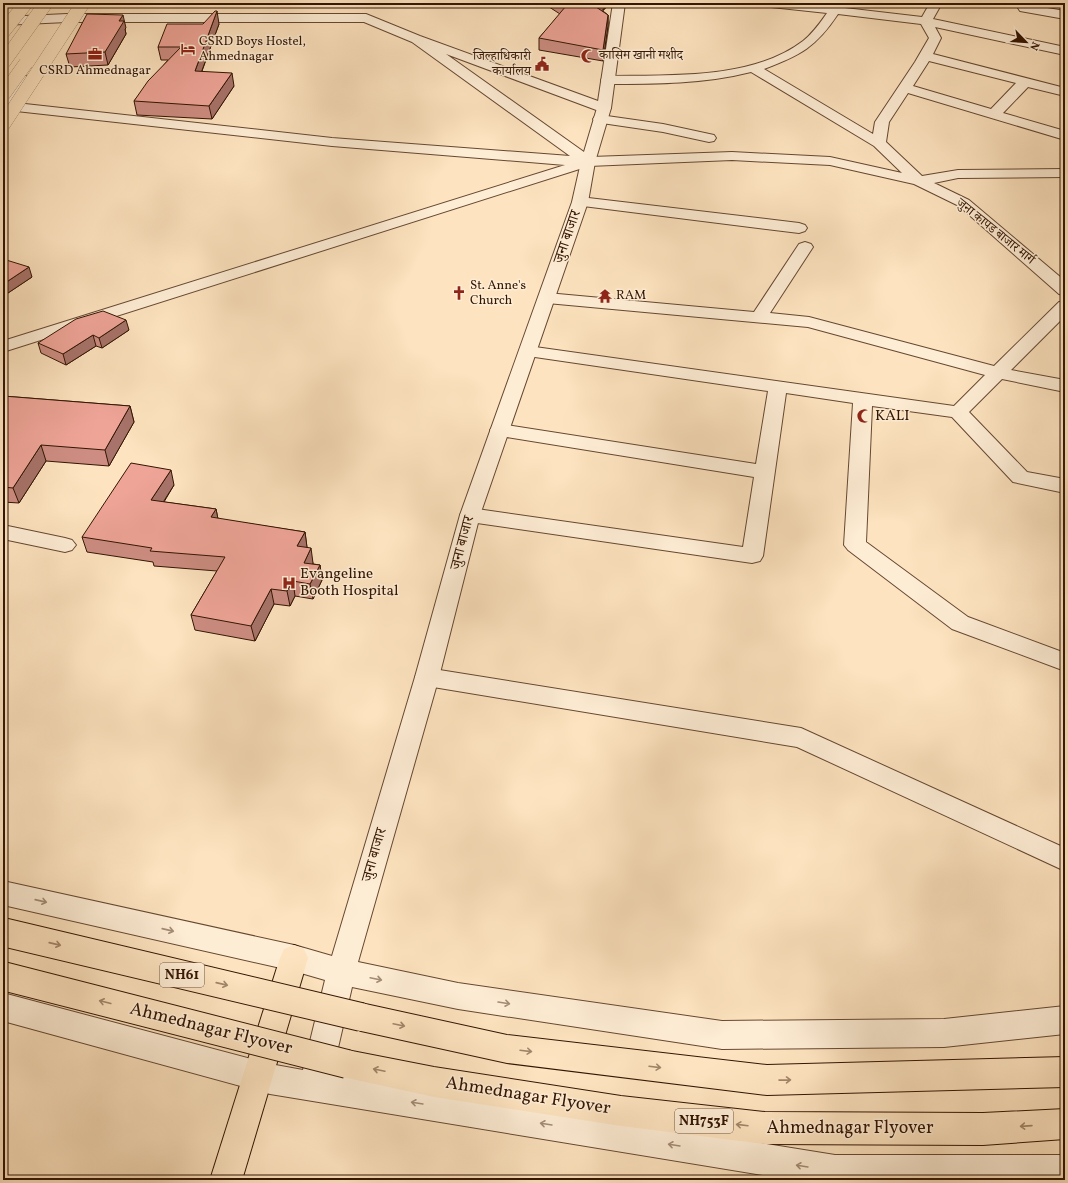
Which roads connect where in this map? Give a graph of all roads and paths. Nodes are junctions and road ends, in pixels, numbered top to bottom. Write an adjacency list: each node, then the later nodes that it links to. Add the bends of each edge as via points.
1 (26, 3): 17 (main road, bridge)
2 (31, 3): 15 (street)
3 (46, 3): 24 (main road, bridge)
4 (68, 3): 18 (main road)
5 (77, 3): 13 (street)
6 (83, 3): 33 (main road, bridge)
7 (619, 3): 26 (street, जुना बाजार)
8 (771, 3): 11 (street)
9 (936, 3): 16 (street)
10 (1024, 8): 12 (street)
11 (835, 10): 16 (street); 25 (street, via 819,33 806,45)
12 (1065, 15)
13 (67, 18): 15 (street); 19 (street, via 366,18); 30 (street)
14 (3, 21): 15 (street)
15 (18, 21): 20 (street)
16 (926, 21): 22 (street); 23 (street, via 935,38)
17 (3, 32)
18 (45, 37)
19 (416, 39): 31 (street); 37 (street)
20 (3, 40)
21 (36, 50): 30 (main road, bridge)
22 (1065, 51)
23 (925, 56): 27 (street); 28 (street)
24 (3, 63)
25 (753, 68): 26 (street, via 700,78); 36 (street, जुना कापड बाजार मार्ग)
26 (608, 80): 31 (street, जुना बाजार)
27 (1025, 82): 29 (street); 32 (street)
28 (904, 88): 32 (street); 36 (street, via 882,122)
29 (1065, 92)
30 (4, 104): 37 (street, via 332,142)
31 (602, 113): 35 (street); 37 (street, जुना बाजार)
32 (993, 115): 34 (street)
33 (3, 125)
34 (1065, 136)
35 (709, 138)
36 (879, 143): 39 (street, जुना कापड बाजार मार्ग)
37 (588, 162): 39 (street, via 732,156 830,161); 40 (street, जुना बाजार); 47 (street)
38 (1065, 174): 39 (street, via 958,174)
39 (919, 181): 43 (street, जुना कापड बाजार मार्ग, via 964,203)
40 (580, 202): 41 (street); 44 (street, जुना बाजार)
41 (799, 228)
42 (805, 247): 46 (street)
43 (1065, 290)
44 (546, 298): 46 (street); 48 (street, जुना बाजार)
45 (1065, 306): 49 (street)
46 (759, 317): 49 (street, via 809,322)
47 (3, 347)
48 (528, 352): 51 (street); 54 (street, जुना बाजार)
49 (998, 373): 50 (street); 53 (street)
50 (1065, 386)
51 (778, 387): 52 (street); 55 (street)
52 (863, 399): 53 (street); 60 (street, via 855,545 960,623)
53 (958, 412): 56 (street, via 1020,477)
54 (500, 430): 55 (street); 57 (street, जुना बाजार)
55 (765, 472): 57 (street, via 752,556)
56 (1065, 486)
57 (470, 515): 61 (street, जुना बाजार)
58 (3, 532): 59 (street)
59 (65, 545)
60 (1065, 662)
61 (427, 678): 62 (street, via 801,738); 66 (street, जुना बाजार)
62 (1065, 860)
63 (3, 893): 65 (street, one-way to 65)
64 (3, 932): 70 (main road, NH61, one-way to 70, bridge, via 507,1049 768,1080)
65 (294, 958): 66 (street); 71 (main road)
66 (341, 972): 69 (street, one-way to 69, via 458,996 722,1035 944,1032); 72 (street, जुना बाजार)
67 (3, 976): 73 (main road, Ahmednagar Flyover / NH753F, one-way to 67, bridge, via 983,1129 765,1128 621,1111 450,1084 347,1064)
68 (3, 1008): 71 (street)
69 (1065, 1020)
70 (1065, 1072)
71 (259, 1076): 72 (street); 75 (main road)
72 (314, 1087): 74 (street, one-way to 72, via 835,1171)
73 (1065, 1124)
74 (1065, 1171)
75 (226, 1180)

